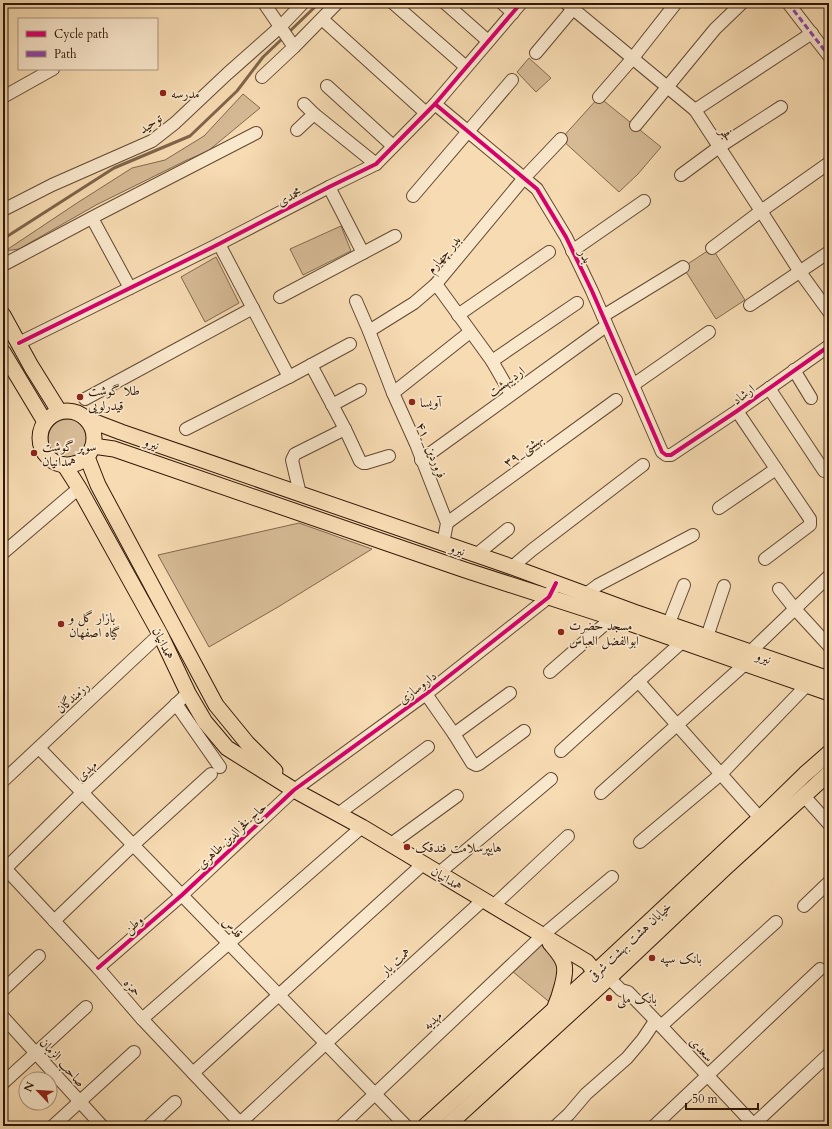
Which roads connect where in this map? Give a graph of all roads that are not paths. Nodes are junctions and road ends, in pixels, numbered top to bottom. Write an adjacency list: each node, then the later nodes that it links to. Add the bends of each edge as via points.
1 (264, 3): 15 (street)
2 (303, 3): 15 (street, توحید)
3 (337, 3): 13 (street)
4 (393, 3): 20 (street)
5 (445, 3): 16 (street)
6 (502, 3): 12 (street)
7 (521, 3): 12 (street, محمدی)
8 (676, 3): 19 (street)
9 (742, 3): 25 (street, via 715,29)
10 (788, 3): 14 (street)
11 (572, 5): 17 (street); 19 (street, فجر)
12 (512, 12): 16 (street, محمدی)
13 (322, 19): 15 (street); 32 (street)
14 (812, 33): 18 (street); 31 (street)
15 (287, 37): 22 (street); 48 (street, توحید, via 227,74 152,141 52,185)
16 (488, 41): 20 (street, محمدی)
17 (536, 54)
18 (829, 56)
19 (632, 59): 25 (street, فجر); 27 (street)
20 (466, 68): 29 (street, محمدی)
21 (51, 70): 26 (street)
22 (262, 77)
23 (512, 80): 36 (street)
24 (327, 86): 39 (street)
25 (666, 87): 31 (street, فجر); 34 (street)
26 (3, 97)
27 (599, 97)
28 (304, 104): 33 (street)
29 (435, 104): 32 (street, محمدی); 36 (street, بدر)
30 (781, 107): 40 (street)
31 (695, 110): 40 (street, فجر)
32 (426, 113): 39 (street, محمدی)
33 (314, 114): 35 (street); 42 (street)
34 (636, 125)
35 (297, 130)
36 (468, 132): 44 (street, بدر); 46 (street)
37 (256, 133): 50 (street)
38 (561, 139): 44 (street, بدر چهارم)
39 (393, 146): 42 (street, محمدی)
40 (719, 147): 43 (street); 49 (street, فجر)
41 (829, 163): 49 (street)
42 (376, 164): 45 (street, محمدی)
43 (681, 175)
44 (524, 178): 54 (street, بدر, via 537,189); 61 (street, بدر چهارم)
45 (329, 187): 52 (street, محمدی); 57 (street)
46 (413, 196)
47 (644, 201): 54 (street)
48 (3, 210)
49 (761, 211): 53 (street); 60 (street, فجر)
50 (92, 218): 58 (street); 62 (street)
51 (395, 236): 57 (street)
52 (219, 244): 62 (street, محمدی); 67 (street)
53 (712, 248)
54 (572, 251): 71 (street, بدر)
55 (548, 252): 70 (street)
56 (829, 252): 60 (street)
57 (363, 253): 63 (street)
58 (3, 265)
59 (683, 267): 71 (street, اردیبهشت)
60 (800, 272): 66 (street); 68 (street, فجر)
61 (436, 284): 70 (street); 72 (street, بدر چهارم, via 414,303)
62 (130, 288): 75 (street, محمدی)
63 (280, 297)
64 (356, 301): 72 (street, ۴۱ _فروردین)
65 (577, 303): 79 (street)
66 (750, 305)
67 (252, 308): 82 (street); 89 (street)
68 (829, 312)
69 (3, 315): 75 (main road)
70 (458, 315): 73 (street)
71 (605, 321): 83 (street, بدر); 87 (street, اردیبهشت)
72 (369, 331): 86 (street, ۴۱ _فروردین)
73 (470, 332): 79 (street); 86 (street)
74 (709, 332): 83 (street)
75 (19, 343): 92 (main road)
76 (350, 344): 80 (street)
77 (829, 346): 81 (street, ارشاد)
78 (3, 352): 95 (main road)
79 (492, 361): 87 (street)
80 (311, 366): 82 (street); 91 (street)
81 (794, 370): 84 (street, ارشاد); 88 (street)
82 (289, 377): 96 (street)
83 (634, 385): 101 (street, بدر, via 662,452)
84 (769, 388): 93 (street, ارشاد); 107 (street, via 824,470)
85 (360, 390): 91 (street)
86 (393, 393): 103 (street, ۴۱ _فروردین)
87 (511, 394): 103 (street, اردیبهشت)
88 (811, 398)
89 (85, 400)
90 (616, 400): 111 (street, ۳۹_بهشتی)
91 (332, 405): 97 (street)
92 (59, 411): 94 (main road, via 74,411); 95 (main road)
93 (737, 411): 101 (street, ارشاد, via 671,455); 106 (street)
94 (87, 419): 98 (main road, نیرو); 100 (main road, via 94,436)
95 (45, 422): 105 (main road, via 39,438 40,446 50,460)
96 (186, 429)
97 (345, 429): 102 (street, via 363,463); 109 (street, via 293,456)
98 (121, 432): 99 (main road); 109 (main road, نیرو)
99 (114, 449): 100 (main road, نیرو); 125 (main road, نیرو)
100 (90, 452): 105 (main road, via 80,462); 154 (main road, همدانیان, via 98,485 216,705 246,742)
101 (666, 455)
102 (389, 456)
103 (421, 460): 111 (street, ۴۱ _فروردین)
104 (643, 465): 118 (street)
105 (65, 466): 108 (main road, همدانیان)
106 (776, 469): 110 (street); 117 (street, via 810,519 810,525)
107 (829, 472)
108 (79, 488): 115 (street); 129 (main road, همدانیان)
109 (300, 494): 114 (main road, نیرو)
110 (719, 508)
111 (447, 523): 114 (street)
112 (508, 529): 116 (street)
113 (693, 535): 124 (street, via 598,585)
114 (443, 544): 116 (main road, نیرو)
115 (3, 553)
116 (476, 555): 118 (main road, نیرو)
117 (765, 559)
118 (512, 567): 120 (main road, نیرو)
119 (829, 576): 126 (street)
120 (556, 583): 124 (main road, نیرو); 125 (street)
121 (684, 585): 128 (street)
122 (724, 586): 130 (street)
123 (779, 589): 126 (street)
124 (586, 594): 128 (main road, نیرو)
125 (549, 597): 127 (main road, نیرو); 141 (street, داروسازی)
126 (795, 609): 132 (street); 133 (street)
127 (612, 618): 131 (main road, نیرو); 134 (street)
128 (669, 623): 130 (main road, نیرو)
129 (160, 634): 138 (main road, همدانیان); 147 (street, رزمندگان)
130 (707, 637): 133 (main road, نیرو)
131 (682, 642): 133 (main road, نیرو); 136 (street)
132 (829, 646)
133 (748, 658): 135 (main road, نیرو); 137 (main road, نیرو); 143 (street)
134 (550, 672)
135 (829, 679)
136 (638, 681): 143 (street); 148 (street)
137 (806, 686): 140 (main road, نیرو); 151 (street)
138 (188, 693): 142 (street, مهدی); 154 (main road, همدانیان, via 205,722 227,748)
139 (510, 693): 145 (street)
140 (829, 693)
141 (426, 694): 145 (street); 154 (street, داروسازی)
142 (176, 704): 155 (street, مهدی); 166 (street, via 216,770)
143 (678, 726): 151 (street); 156 (street)
144 (524, 730): 145 (street, via 476,765 472,763)
145 (454, 734)
146 (428, 747): 159 (street)
147 (39, 748): 153 (street, رزمندگان); 155 (street, قدس)
148 (561, 751)
149 (829, 753): 160 (main road, خیابان هشت بهشت شرقی)
150 (829, 773): 158 (main road, خیابان هشت بهشت شرقی)
151 (720, 774): 160 (street); 164 (street)
152 (551, 779): 169 (street)
153 (3, 781)
154 (294, 790): 159 (main road, همدانیان); 172 (street, حاج فخرالدین طاهری)
155 (82, 792): 166 (street, قدس); 168 (street, مهدی)
156 (601, 793)
157 (457, 796): 165 (street)
158 (804, 796): 161 (street); 182 (main road, خیابان هشت بهشت شرقی, via 725,868)
159 (338, 814): 162 (main road, همدانیان)
160 (760, 818): 182 (main road, خیابان هشت بهشت شرقی)
161 (829, 824)
162 (362, 827): 165 (main road, همدانیان); 178 (street)
163 (568, 836): 173 (street, همت یار)
164 (640, 842)
165 (391, 844): 167 (main road, همدانیان)
166 (133, 845): 172 (street, قدس); 175 (street)
167 (424, 864): 169 (main road, همدانیان); 184 (street)
168 (4, 868): 175 (street, حمزه)
169 (439, 873): 173 (main road, همدانیان)
170 (612, 877): 177 (street, مهدیه)
171 (829, 882): 174 (street)
172 (182, 895): 178 (street, قدس); 180 (street, وطن)
173 (488, 903): 177 (main road, همدانیان); 190 (street, همت یار)
174 (804, 906)
175 (54, 921): 180 (street, حمزه)
176 (776, 922): 189 (street)
177 (543, 935): 182 (main road, همدانیان); 186 (main road, via 557,951 564,965 564,978); 197 (street, مهدیه)
178 (229, 943): 184 (street, قدس); 188 (street)
179 (38, 956): 183 (street)
180 (98, 968): 188 (street, حمزه)
181 (820, 969): 195 (street)
182 (602, 970): 186 (main road, خیابان هشت بهشت شرقی); 189 (street, سعدی); 208 (main road, خیابان هشت بهشت شرقی, via 589,996)
183 (3, 990)
184 (279, 995): 190 (street, قدس); 194 (street)
185 (86, 1007): 192 (street)
186 (554, 1009): 207 (main road, خیابان هشت بهشت شرقی)
187 (3, 1018): 192 (street, صاحب الزمان)
188 (142, 1019): 194 (street, حمزه)
189 (658, 1023): 195 (street, سعدی); 200 (street, via 627,1058 586,1094)
190 (326, 1043): 197 (street, قدس); 201 (street, همت یار)
191 (134, 1052): 198 (street)
192 (35, 1053): 196 (street); 198 (street, صاحب الزمان)
193 (829, 1054): 211 (street)
194 (193, 1073): 201 (street, حمزه)
195 (707, 1075): 210 (street); 211 (street, سعدی)
196 (3, 1083)
197 (375, 1093): 205 (street, مهدیه); 206 (street, قدس)
198 (79, 1101): 202 (street); 203 (street, صاحب الزمان)
199 (175, 1102): 204 (street)
200 (568, 1120): 209 (street)
201 (242, 1125)
202 (52, 1126)
203 (102, 1126)
204 (149, 1126)
205 (341, 1126)
206 (406, 1126)
207 (425, 1126)
208 (447, 1126)
209 (556, 1126)
210 (654, 1126)
211 (753, 1126)

